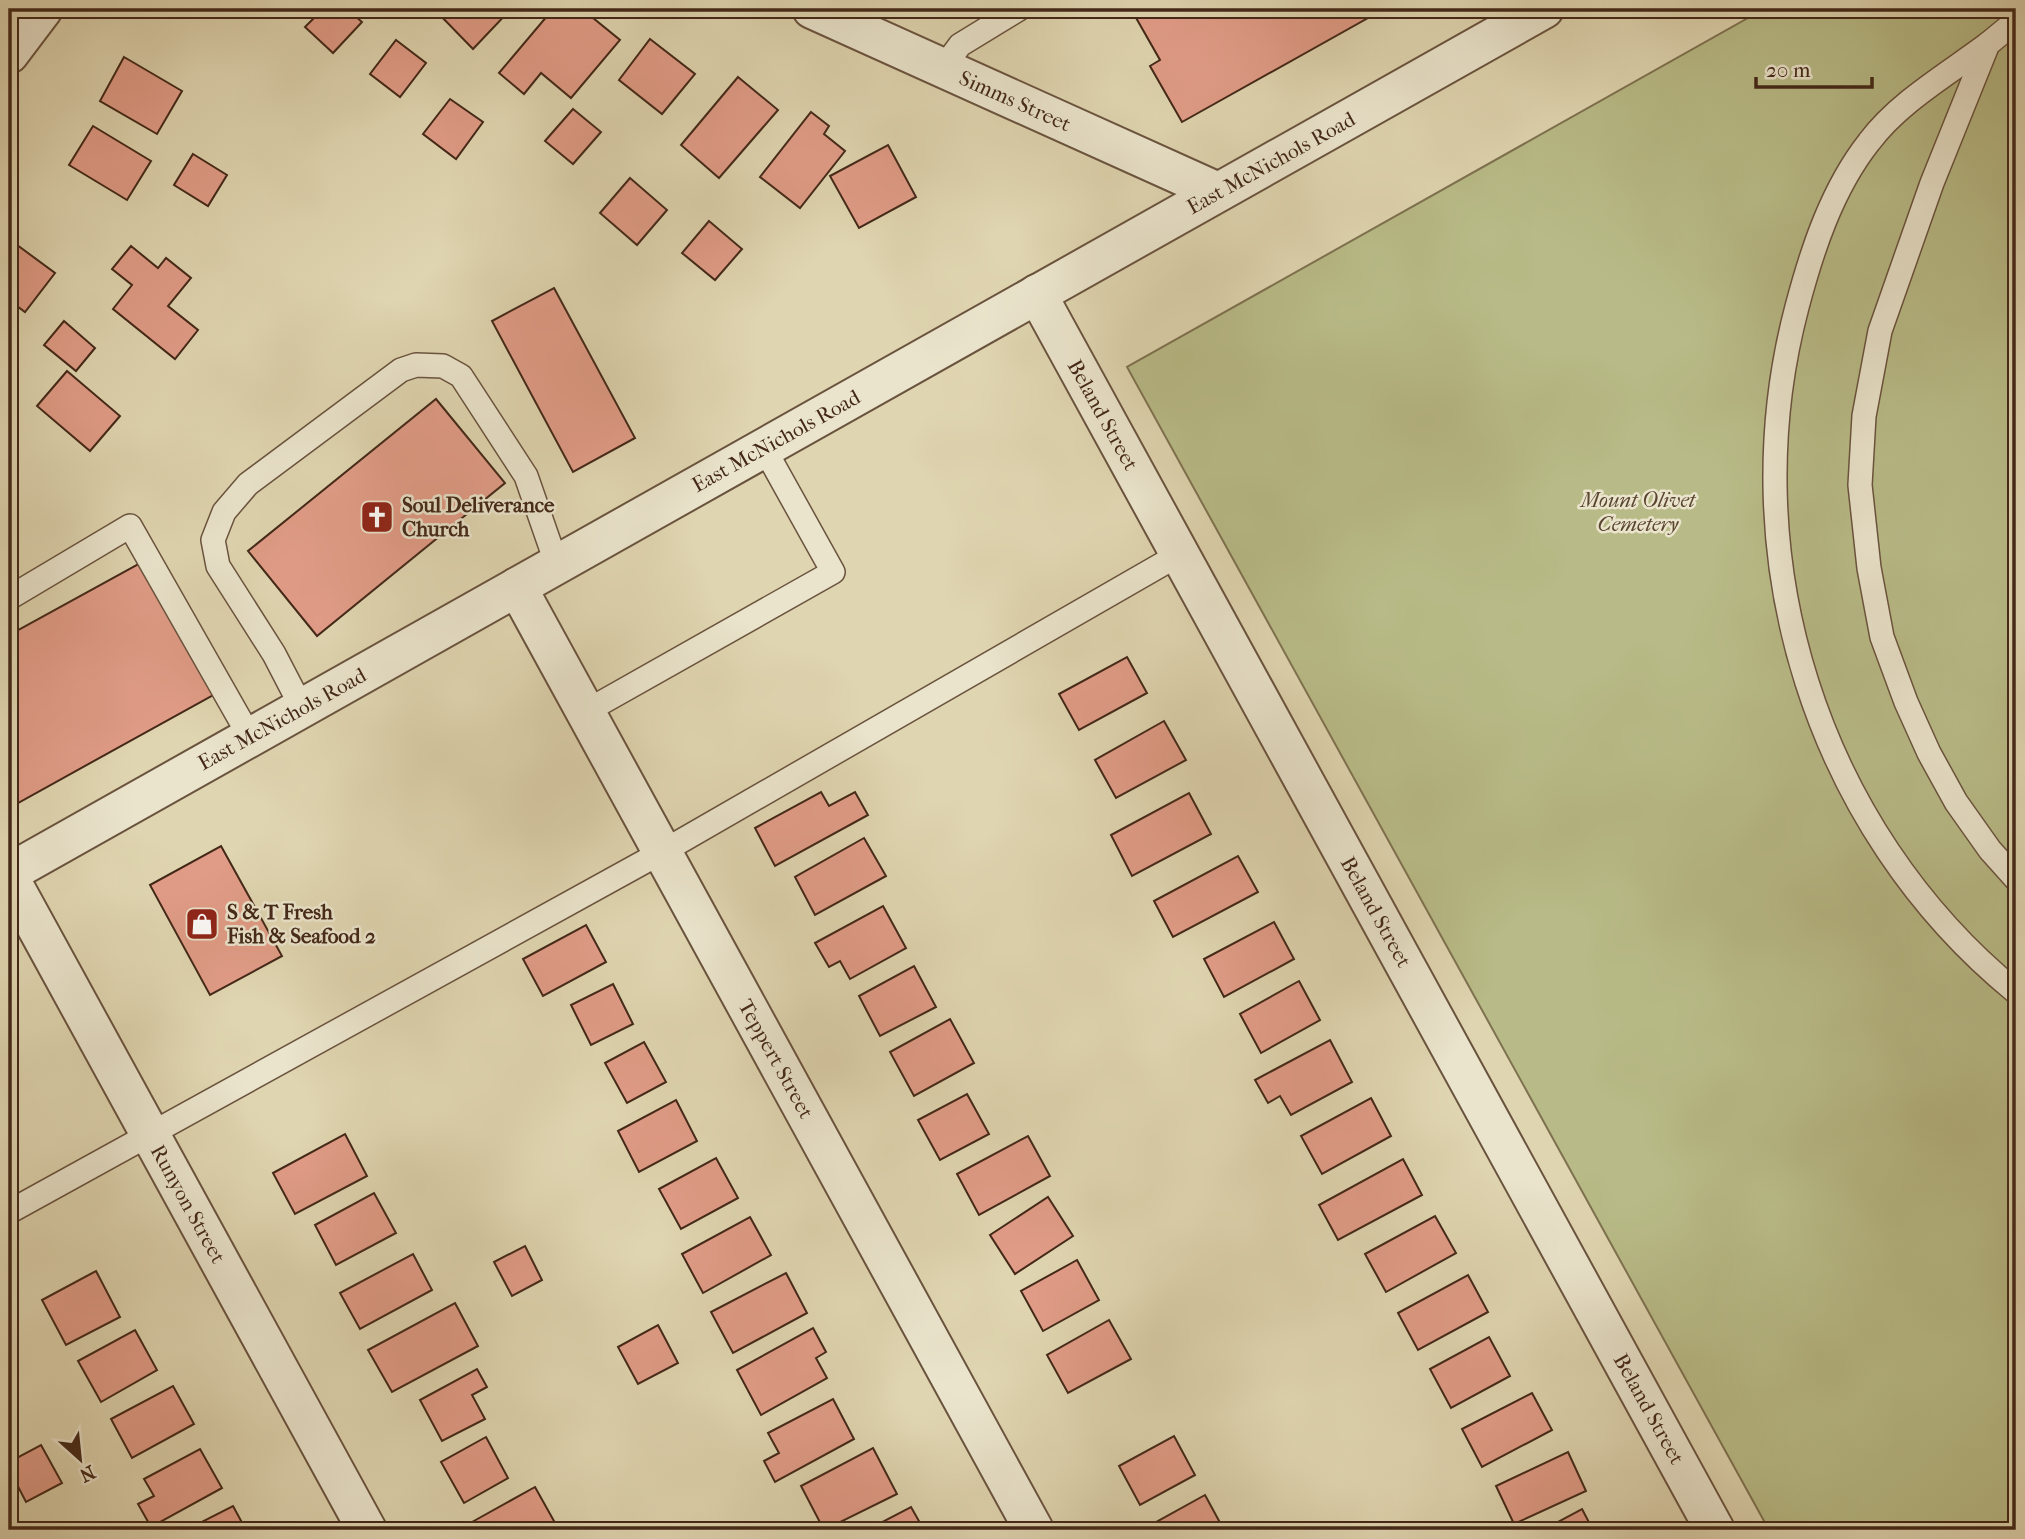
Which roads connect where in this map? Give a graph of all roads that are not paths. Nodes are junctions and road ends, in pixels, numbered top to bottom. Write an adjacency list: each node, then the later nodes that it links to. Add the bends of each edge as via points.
1 (43, 9): 7 (street)
2 (812, 9): 8 (street, Simms Street)
3 (1019, 9): 8 (lane, via 960,45)
4 (1544, 9): 9 (street, East McNichols Road)
5 (2016, 22): 6 (lane)
6 (1988, 44): 21 (lane, via 1880,331 1864,416 1860,485 1882,637 1906,702 1956,802); 22 (lane, via 1905,105 1878,132 1834,196 1804,279 1785,352 1774,431 1774,508 1780,577 1794,640 1829,742 1868,823 1922,902)
7 (9, 54)
8 (943, 68): 9 (street, Simms Street)
9 (1218, 192): 10 (street, East McNichols Road)
10 (1037, 294): 11 (street, East McNichols Road); 12 (street, Beland Street)
11 (764, 448): 13 (street, East McNichols Road); 17 (lane, via 833,572)
12 (1180, 554): 19 (lane); 27 (street, Beland Street)
13 (557, 565): 14 (street, East McNichols Road); 16 (lane, via 526,476 461,376 443,366 416,365 401,370 248,484 224,512 213,540 218,566 274,654)
14 (517, 587): 16 (street, East McNichols Road); 17 (street, Teppert Street)
15 (9, 598): 18 (lane, via 130,526)
16 (302, 709): 18 (street, East McNichols Road)
17 (585, 712): 19 (street, Teppert Street)
18 (250, 737): 20 (street, East McNichols Road)
19 (662, 852): 23 (lane); 26 (street, Teppert Street)
20 (9, 875): 23 (street, Runyon Street)
21 (2016, 879)
22 (2016, 992)
23 (149, 1133): 24 (lane); 25 (street, Runyon Street)
24 (9, 1212)
25 (367, 1530)
26 (1034, 1530)
27 (1716, 1530)

